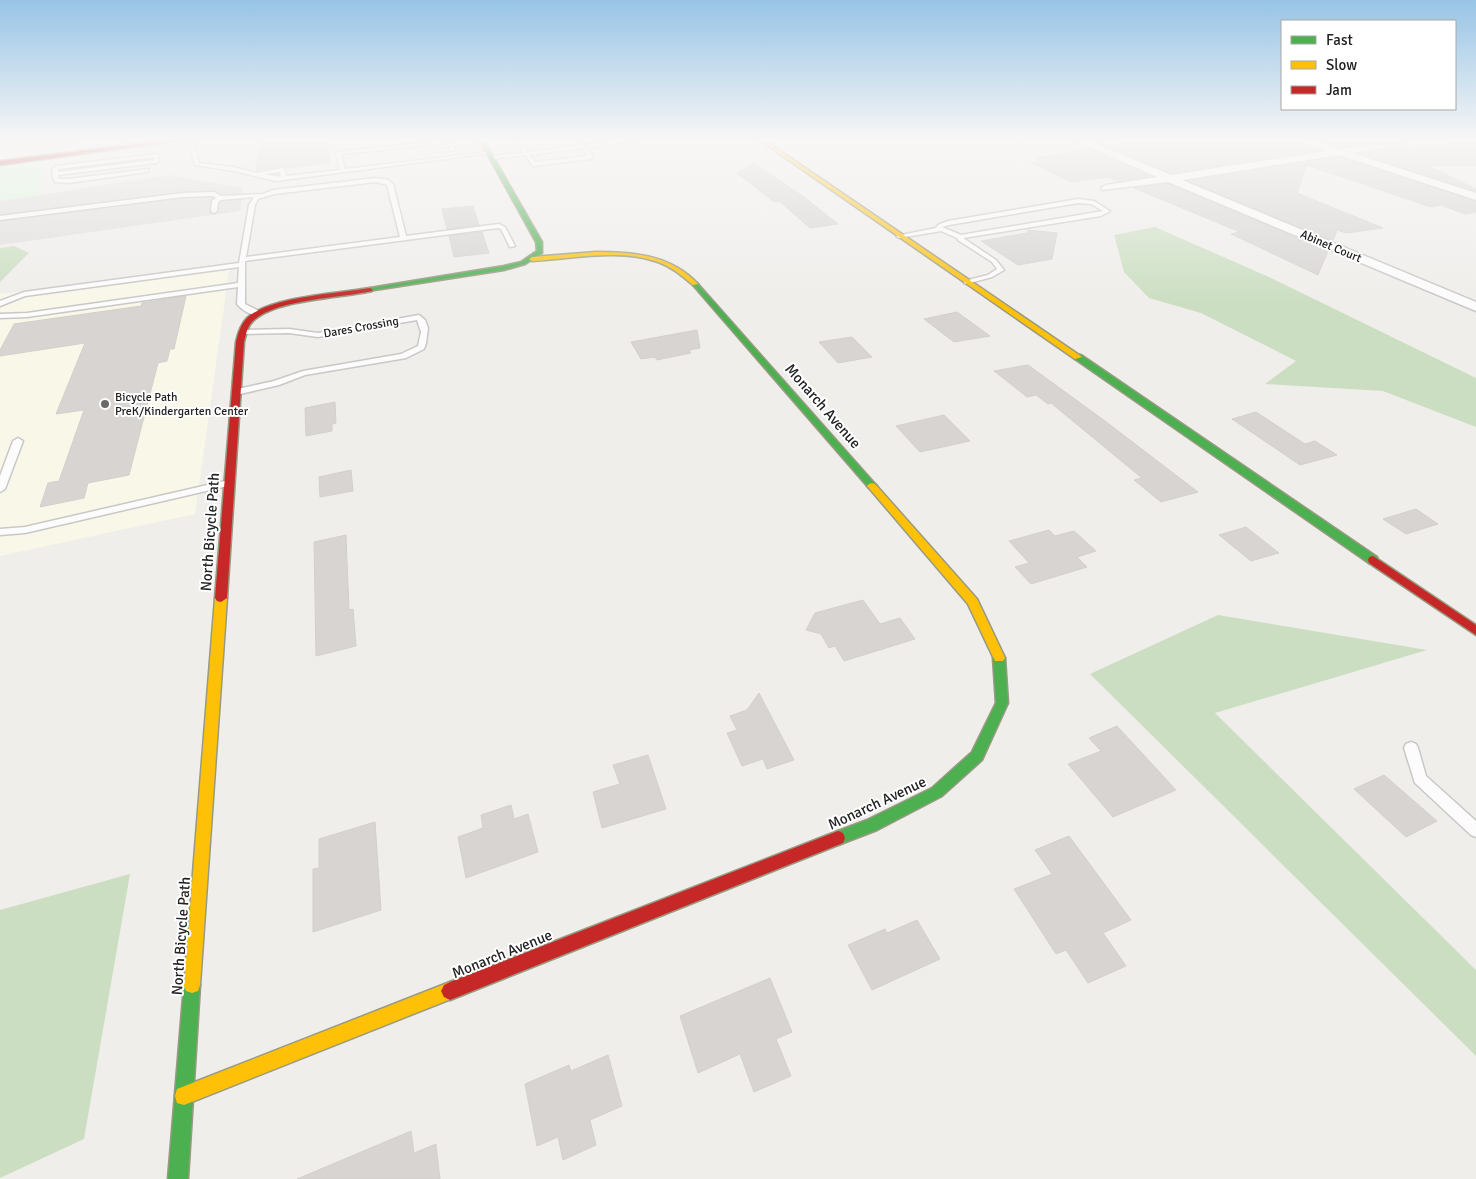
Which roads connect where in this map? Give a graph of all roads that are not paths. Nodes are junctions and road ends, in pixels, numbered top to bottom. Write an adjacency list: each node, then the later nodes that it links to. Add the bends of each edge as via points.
1 (213, 194): 11 (lane)
2 (214, 194): 9 (lane)
3 (267, 194): 8 (lane)
4 (392, 194): 15 (lane)
5 (512, 194): 17 (street, via 539,242 540,252)
6 (839, 194): 13 (street)
7 (1208, 194): 23 (street, Abinet Court)
8 (261, 195): 9 (lane); 18 (lane, via 252,205)
9 (220, 198): 10 (lane, via 215,201)
10 (214, 211)
11 (0, 218)
12 (941, 229): 13 (lane); 14 (lane); 14 (lane, via 940,226 948,223 1067,202 1086,201 1106,211)
13 (899, 236): 19 (street)
14 (960, 237): 19 (lane, via 994,261 1001,270)
15 (403, 238): 16 (lane, via 499,226); 18 (lane)
16 (512, 246)
17 (532, 259): 24 (street, via 504,268 306,300); 35 (street, Monarch Avenue, via 605,254 647,256 680,268 973,602 999,656 1002,703 977,756 938,792 872,825)
18 (242, 262): 20 (lane); 21 (lane)
19 (966, 282): 32 (street)
20 (241, 285): 21 (lane); 24 (lane, via 241,304)
21 (102, 294): 22 (lane, via 24,294); 25 (lane, via 27,316)
22 (0, 304)
23 (1476, 307)
24 (256, 313): 26 (street, North Bicycle Path, via 246,322)
25 (0, 316)
26 (243, 332): 27 (street, North Bicycle Path); 27 (lane, Dares Crossing, via 318,334 419,317 425,336 421,347 403,356 303,374 276,384)
27 (236, 392): 29 (street, North Bicycle Path)
28 (18, 441): 30 (lane)
29 (229, 483): 31 (lane, via 25,530); 35 (street, North Bicycle Path)
30 (0, 489)
31 (0, 532)
32 (1476, 631)
33 (1411, 748): 34 (lane, via 1420,779)
34 (1476, 830)
35 (184, 1096): 36 (street, North Bicycle Path)
36 (178, 1179)

